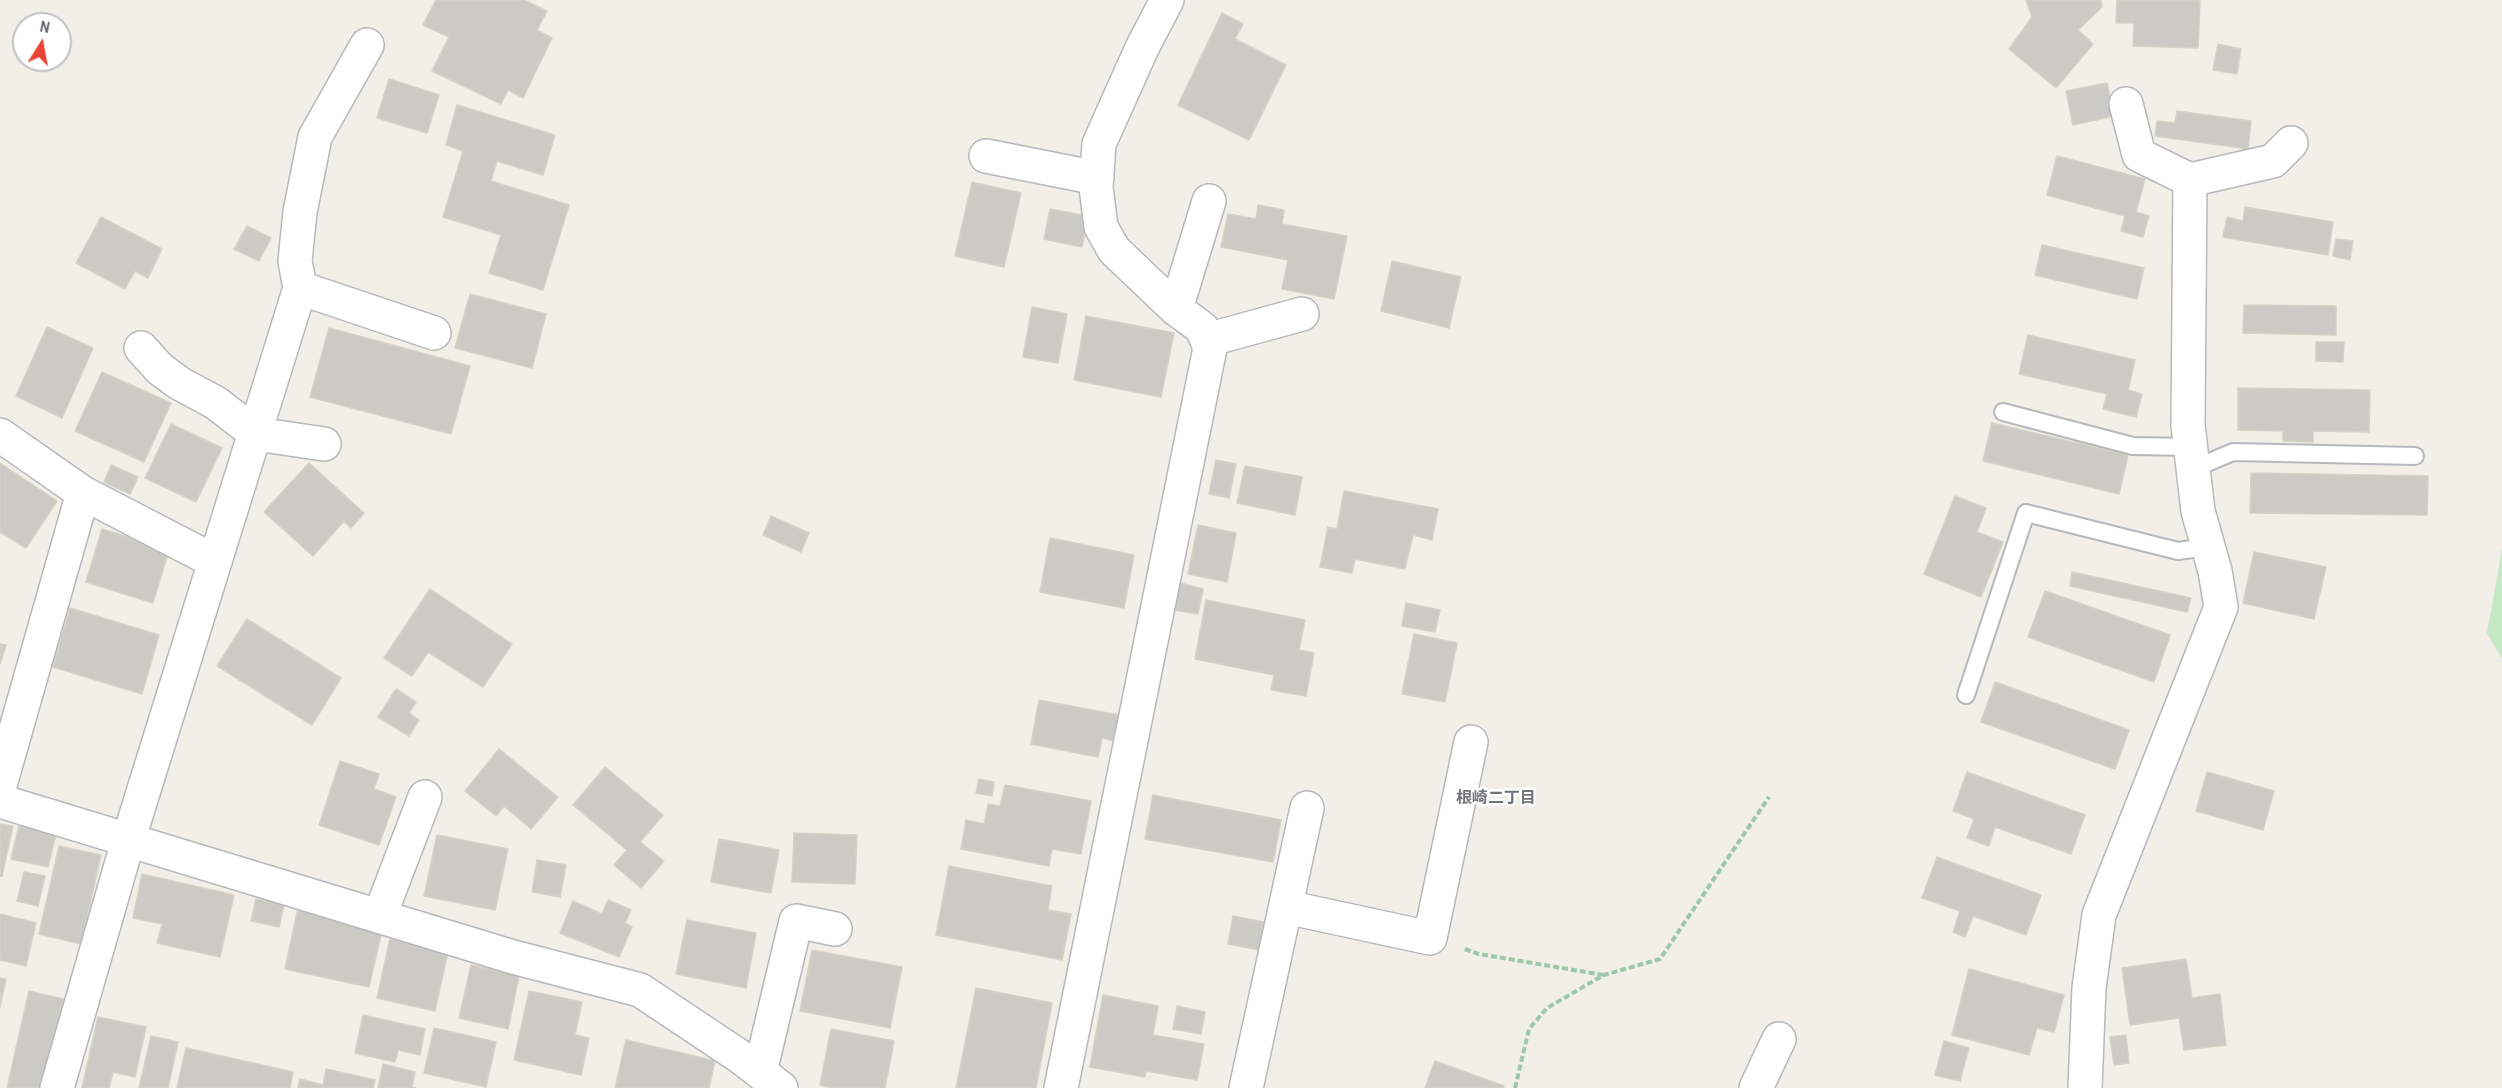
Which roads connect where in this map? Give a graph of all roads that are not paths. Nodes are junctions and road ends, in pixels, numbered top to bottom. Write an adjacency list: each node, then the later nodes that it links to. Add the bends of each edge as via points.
1 (1167, 0): 6 (street, via 1099,144)
2 (367, 45): 9 (street, via 315,136 297,241)
3 (2126, 104): 7 (street, via 2139,155)
4 (2291, 143): 7 (street, via 2273,161)
5 (986, 156): 6 (street)
6 (1097, 178): 10 (street, via 1101,227 1114,250)
7 (2190, 180): 20 (street, via 2188,425)
8 (1209, 201): 10 (street)
9 (300, 288): 12 (street); 16 (street)
10 (1176, 309): 13 (street, via 1202,328)
11 (1302, 314): 13 (street)
12 (434, 333)
13 (1207, 340): 37 (street, via 1210,348 1199,412)
14 (141, 348): 16 (street, via 166,374 216,403)
15 (2003, 412): 20 (lane)
16 (256, 434): 18 (street); 23 (street)
17 (0, 435): 21 (street)
18 (324, 444)
19 (2415, 456): 20 (lane, via 2233,452)
20 (2192, 458): 22 (street, via 2198,512)
21 (83, 493): 23 (street); 26 (street)
22 (2207, 547): 24 (lane, via 2178,551 2026,513); 40 (street, via 2221,607 2099,915 2089,988)
23 (214, 561): 30 (street)
24 (1966, 695)
25 (1471, 742): 31 (street, via 1430,938)
26 (0, 785)
27 (425, 797): 32 (street)
28 (0, 801): 30 (street)
29 (1307, 808): 31 (street)
30 (128, 841): 32 (street); 36 (street)
31 (1286, 907): 38 (street)
32 (380, 915): 35 (street, via 513,957 640,990)
33 (835, 929): 35 (street, via 796,921)
34 (1779, 1039): 39 (street)
35 (770, 1080)
36 (57, 1088)
37 (1061, 1088)
38 (1246, 1088)
39 (1756, 1088)
40 (2085, 1088)

